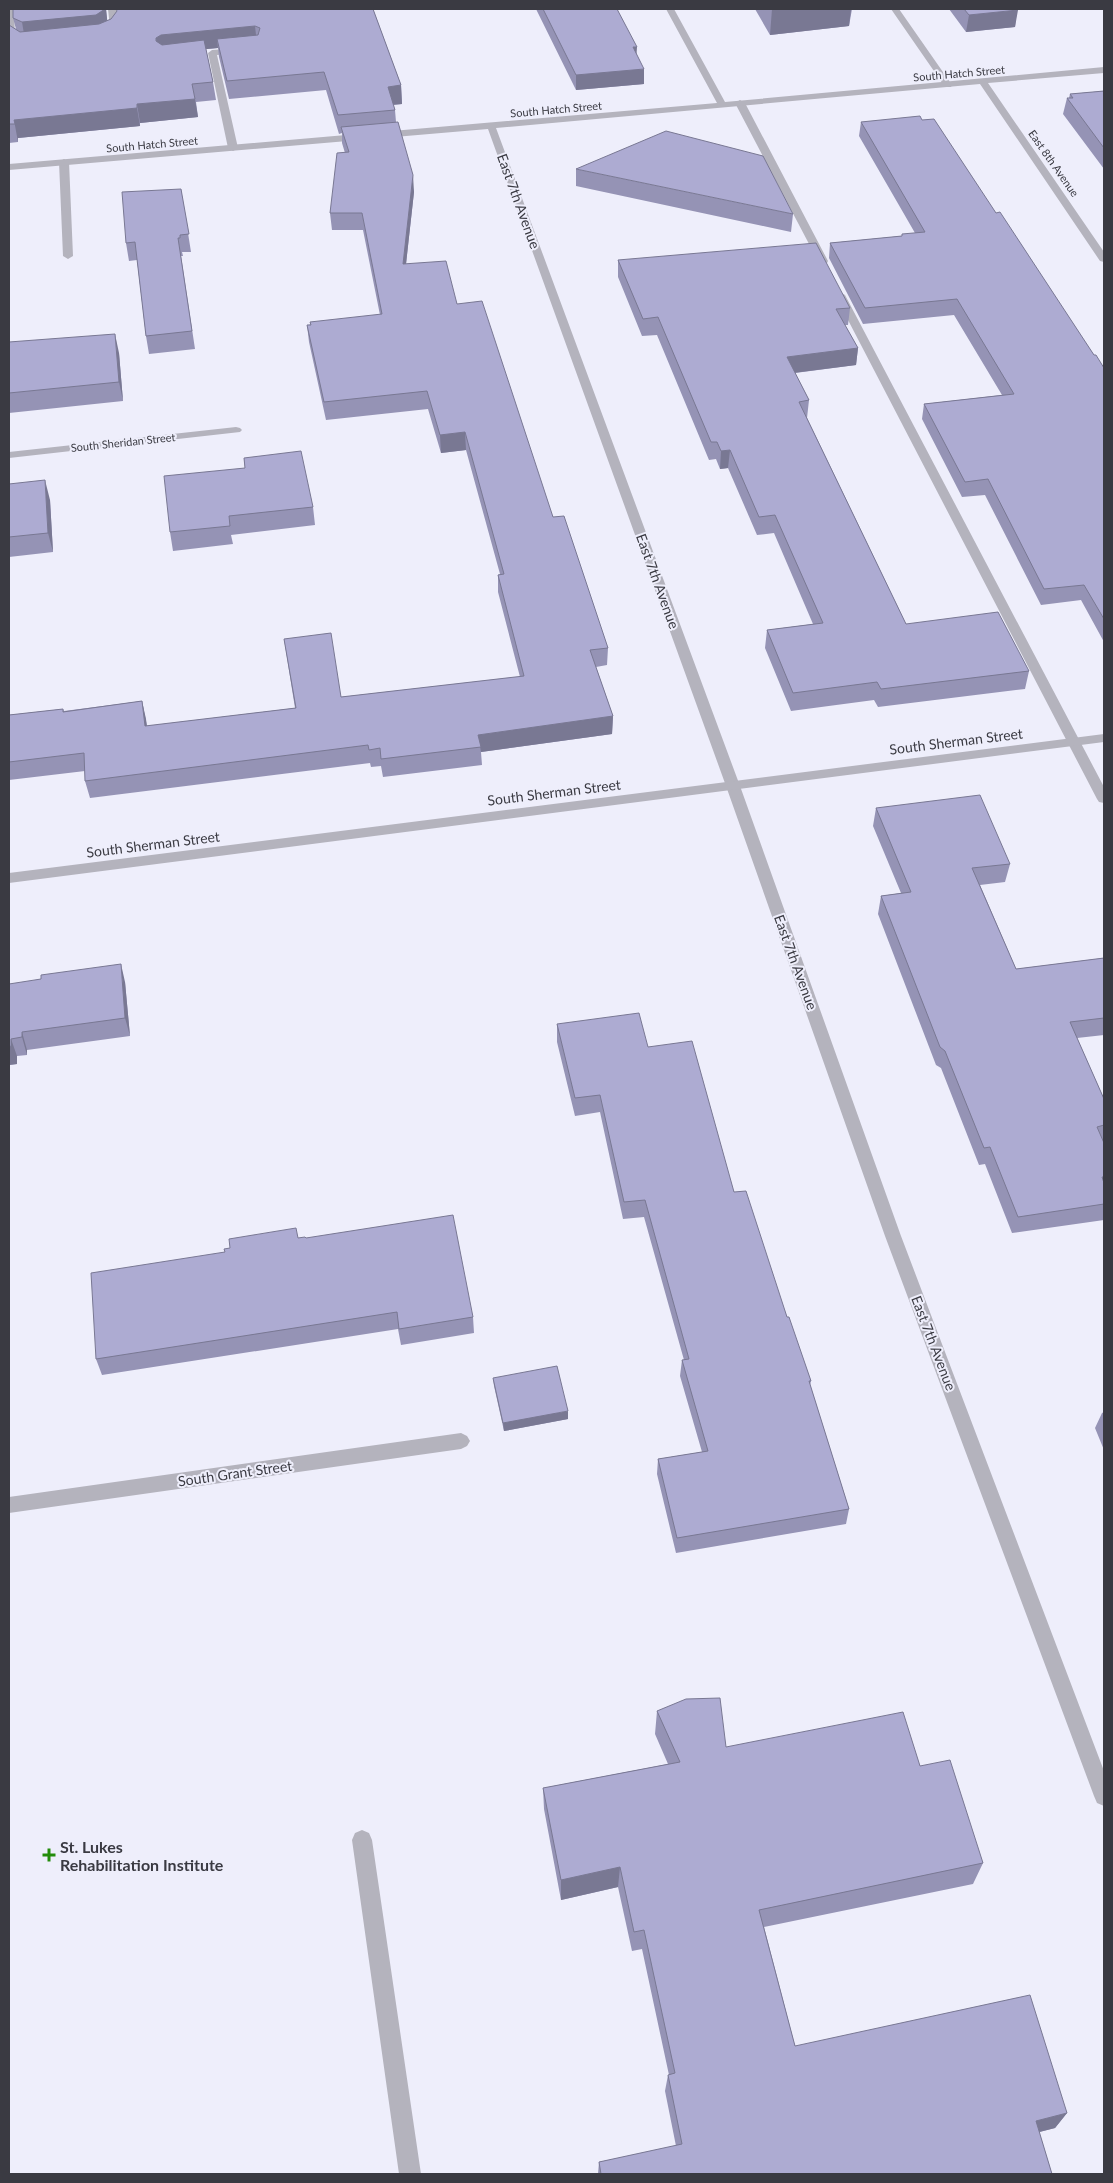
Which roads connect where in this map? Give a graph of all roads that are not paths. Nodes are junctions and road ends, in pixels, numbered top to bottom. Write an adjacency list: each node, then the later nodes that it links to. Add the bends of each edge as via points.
1 (10, 9): 6 (street, via 11,38)
2 (112, 9): 5 (street, via 114,28)
3 (670, 9): 12 (street)
4 (895, 9): 10 (street)
5 (102, 37)
6 (23, 45)
7 (248, 50): 14 (street, via 207,53)
8 (1104, 70): 9 (street, South Hatch Street)
9 (983, 82): 10 (street, South Hatch Street); 18 (street, East 8th Avenue)
10 (948, 85): 11 (street, South Hatch Street)
11 (740, 103): 12 (street, South Hatch Street); 19 (street)
12 (722, 104): 13 (street, South Hatch Street)
13 (491, 126): 14 (street, South Hatch Street); 25 (street, East 7th Avenue)
14 (233, 148): 15 (street, South Hatch Street)
15 (64, 162): 16 (street, South Hatch Street); 17 (street)
16 (9, 167)
17 (68, 256)
18 (1104, 259)
19 (827, 269)
20 (836, 287): 24 (street)
21 (236, 430): 22 (street, South Sheridan Street)
22 (9, 455)
23 (1104, 738): 24 (street, South Sherman Street)
24 (1074, 742): 25 (street, South Sherman Street); 26 (street)
25 (733, 786): 27 (street, South Sherman Street); 30 (street, East 7th Avenue, via 893,1236)
26 (1104, 799)
27 (9, 878)
28 (461, 1441): 29 (street, South Grant Street)
29 (9, 1505)
30 (1104, 1796)
31 (362, 1840): 32 (street)
32 (410, 2174)

